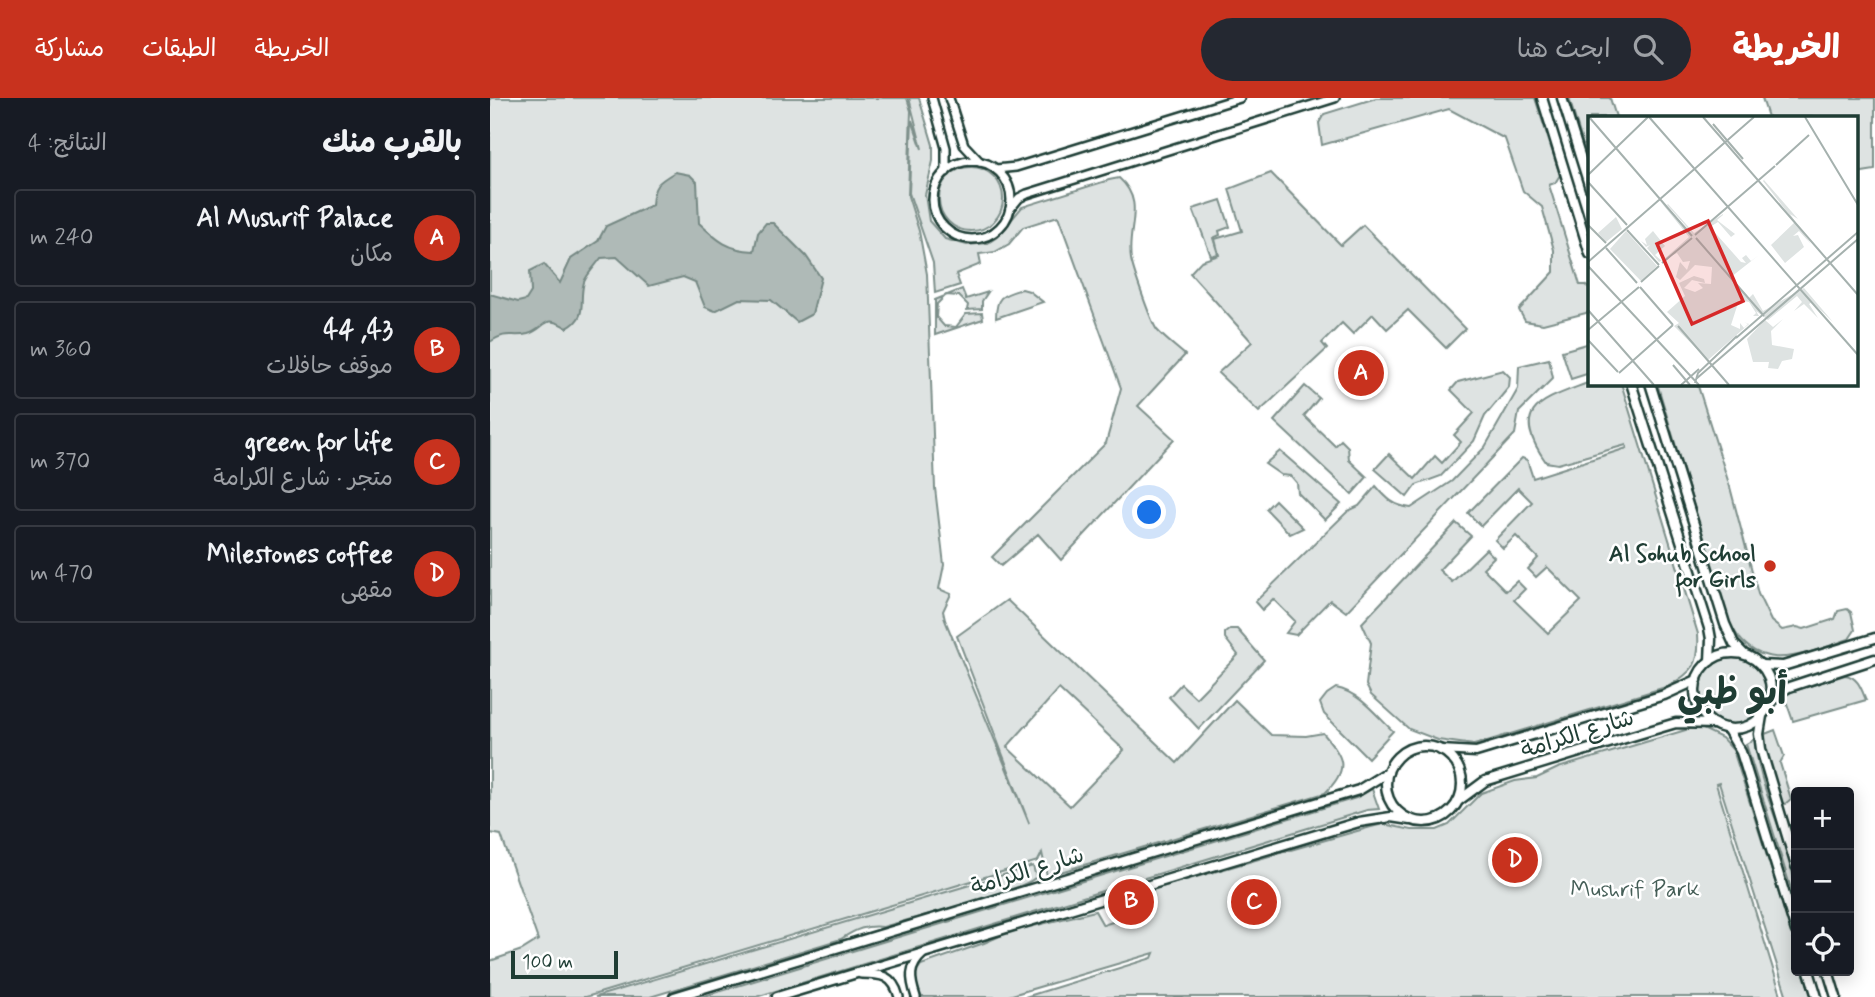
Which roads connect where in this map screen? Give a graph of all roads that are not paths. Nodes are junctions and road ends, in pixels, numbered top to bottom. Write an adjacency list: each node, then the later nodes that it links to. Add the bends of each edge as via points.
1 (932, 98): 9 (street, via 945,139)
2 (949, 98): 7 (street, via 964,145)
3 (1240, 98): 8 (street, via 1016,167)
4 (1335, 98): 11 (street, via 1027,194)
5 (1542, 98): 12 (main road)
6 (1562, 98): 10 (main road)
7 (980, 162): 8 (street); 9 (street, via 956,165)
8 (996, 169): 11 (street, via 1009,187)
9 (946, 172): 11 (street, via 938,182 934,208 947,230 958,237 984,237 996,231)
10 (1588, 182)
11 (1010, 209)
12 (1588, 248)
13 (1632, 385): 18 (main road, via 1709,628)
14 (1651, 385): 16 (main road, via 1725,624)
15 (1875, 638): 19 (main road, via 1783,666)
16 (1744, 654): 18 (main road, via 1720,655); 19 (main road)
17 (1875, 659): 21 (main road, via 1789,687)
18 (1710, 661): 20 (main road)
19 (1761, 665): 21 (main road, via 1771,685)
20 (1697, 680): 23 (main road, via 1698,705); 25 (main road, شارع الكرامة, via 1664,695 1476,752)
21 (1768, 707): 22 (main road)
22 (1762, 716): 24 (main road, via 1740,729); 29 (main road, via 1761,750)
23 (1714, 724): 24 (main road); 27 (main road, شارع الكرامة, via 1676,723 1485,781)
24 (1727, 729): 30 (main road, via 1741,752)
25 (1441, 750): 26 (main road, via 1411,748); 27 (main road, via 1461,772)
26 (1388, 772): 28 (main road, via 1392,806); 35 (main road, شارع الكرامة, via 1359,790)
27 (1458, 802): 28 (main road, via 1438,820)
28 (1410, 820): 31 (main road, via 1391,817 1359,822)
29 (1791, 850)
30 (1791, 915)
31 (925, 952): 32 (main road); 38 (street, via 911,971)
32 (860, 974): 36 (main road); 37 (street, via 888,977)
33 (1811, 976): 39 (main road)
34 (1830, 976): 40 (main road)
35 (674, 997)
36 (778, 997)
37 (899, 997)
38 (916, 997)
39 (1817, 997)
40 (1836, 997)

